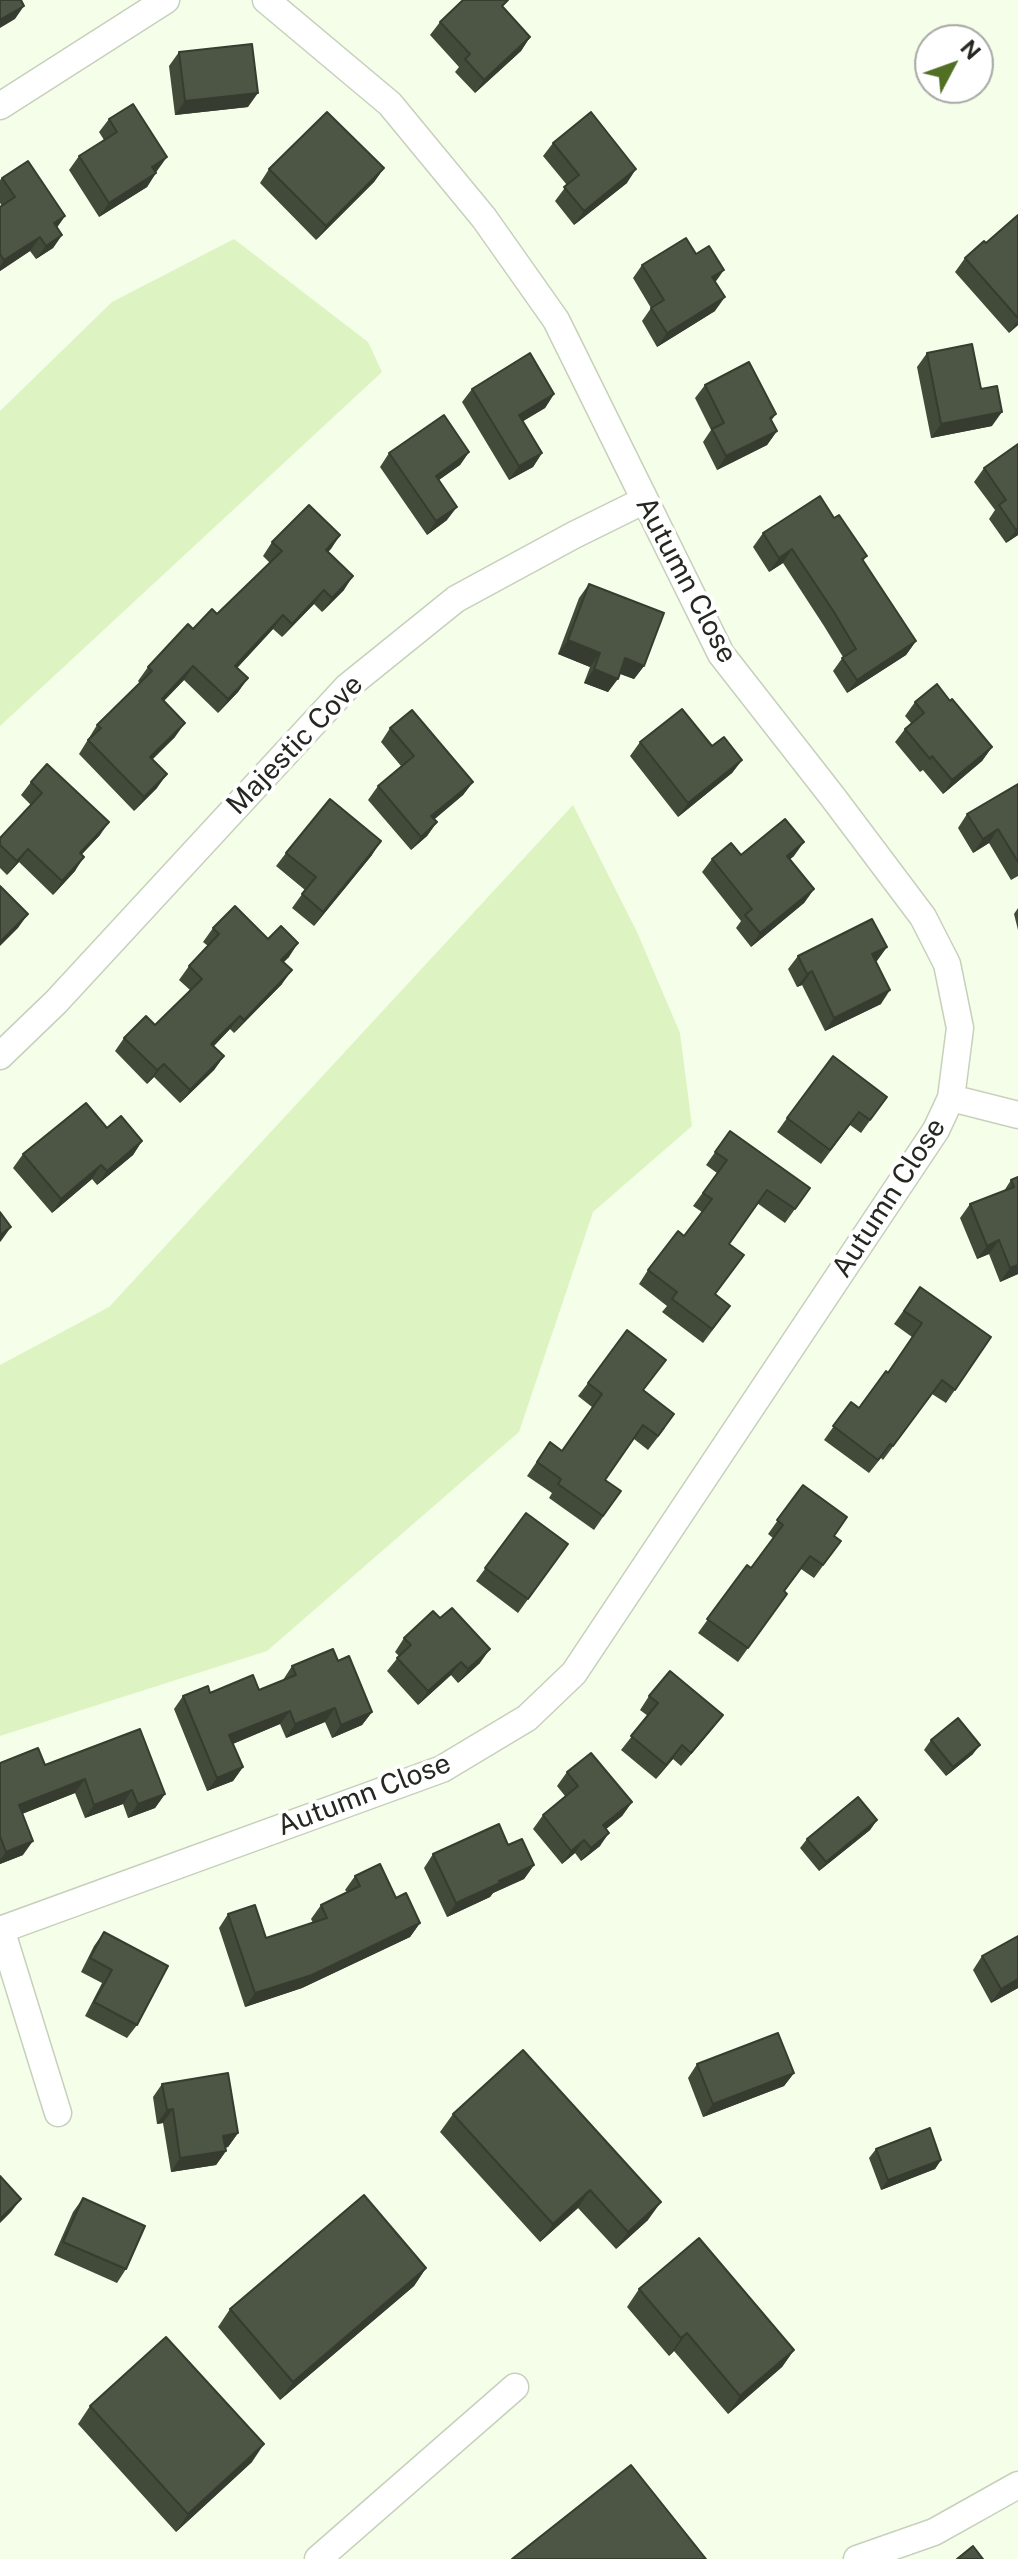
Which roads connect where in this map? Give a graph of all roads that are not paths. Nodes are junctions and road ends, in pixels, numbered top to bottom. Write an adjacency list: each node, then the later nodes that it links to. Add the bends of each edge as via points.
1 (166, 0): 3 (street)
2 (266, 0): 4 (street, Autumn Close, via 390,104 484,218 556,320)
3 (0, 106)
4 (643, 501): 5 (street, Majestic Cove, via 456,599 347,687); 6 (street, Autumn Close, via 721,654 923,917 947,964 960,1028)
5 (0, 1056)
6 (951, 1098): 7 (street); 8 (street, Autumn Close, via 936,1130 574,1673 527,1718 442,1769)
7 (1018, 1115)
8 (0, 1930): 9 (street)
9 (58, 2113)
10 (515, 2387): 12 (street)
11 (1018, 2485): 13 (street, via 934,2532)
12 (318, 2559)
13 (857, 2559)

